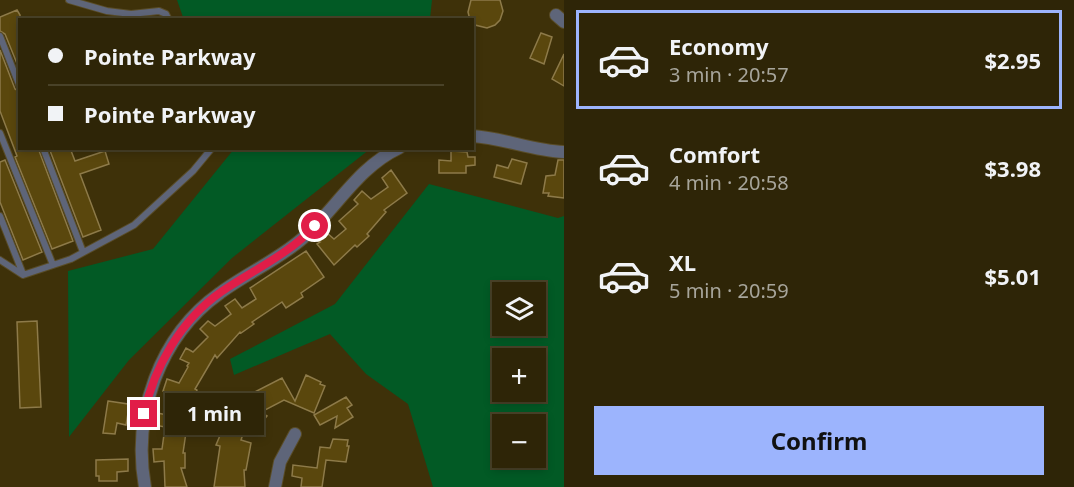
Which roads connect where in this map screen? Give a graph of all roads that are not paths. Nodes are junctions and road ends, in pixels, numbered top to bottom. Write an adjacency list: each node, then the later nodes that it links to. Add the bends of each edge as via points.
1 (69, 0): 2 (lane, via 131,14 159,11)
2 (168, 18)
3 (0, 36): 4 (lane)
4 (18, 82)
5 (0, 132): 14 (lane)
6 (474, 136): 10 (street, via 510,141 546,152)
7 (44, 150): 12 (lane)
8 (210, 150): 12 (lane, via 134,225)
9 (396, 150): 17 (street, via 366,170 285,253 209,301 180,333 147,401 141,442)
10 (564, 152)
11 (0, 216): 15 (lane)
12 (83, 252): 14 (lane)
13 (0, 260): 15 (lane)
14 (53, 265): 15 (lane)
15 (23, 274)
16 (295, 434): 18 (street, via 280,462)
17 (145, 487)
18 (275, 487)

